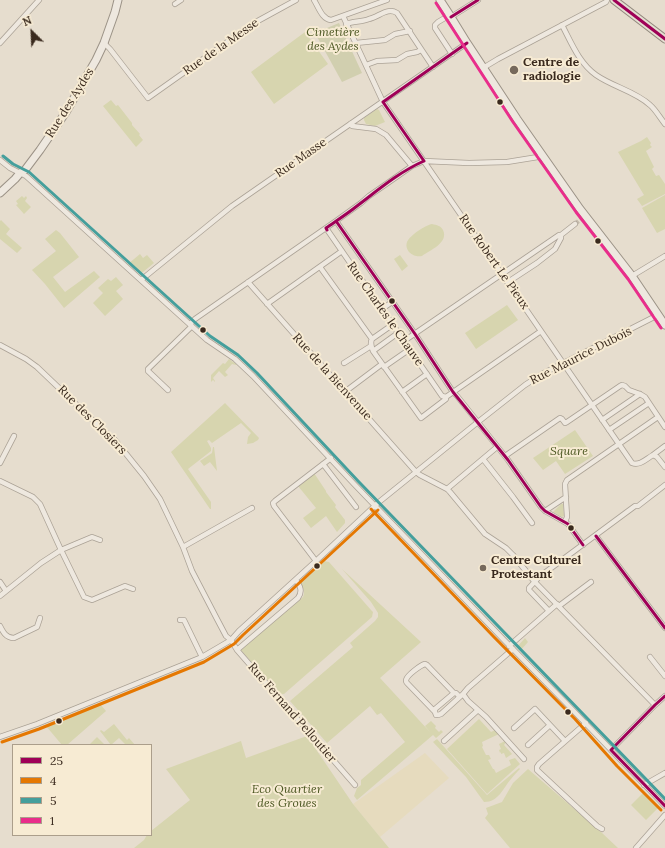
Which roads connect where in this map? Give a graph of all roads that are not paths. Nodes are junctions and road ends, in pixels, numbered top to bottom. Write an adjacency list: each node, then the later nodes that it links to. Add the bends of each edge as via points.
1 (39, 0): 18 (street)
2 (118, 0): 19 (main road, Rue des Aydes)
3 (181, 0): 11 (street)
4 (296, 0): 19 (street, Rue de la Messe, via 254,23 148,98)
5 (314, 0): 12 (street, via 327,19)
6 (387, 0): 12 (street)
7 (440, 0): 13 (main road)
8 (478, 0): 13 (street)
9 (607, 0): 15 (street)
10 (614, 0): 17 (main road)
11 (175, 4)
12 (342, 16): 14 (street, Rue Robert Le Pieux)
13 (450, 16): 21 (main road); 23 (street, via 438,22 435,28)
14 (346, 24): 16 (street, via 370,19 390,11 397,13); 20 (street, Rue Robert Le Pieux)
15 (562, 25): 26 (street); 29 (street, via 578,56 589,68 650,104)
16 (410, 32): 20 (street, via 395,34 385,40); 22 (street)
17 (665, 39)
18 (0, 43)
19 (104, 43): 34 (main road, Rue des Aydes, via 66,112 26,170)
20 (356, 43): 24 (street, Rue Robert Le Pieux)
21 (467, 43): 23 (street, Rue Masse); 26 (main road)
22 (421, 50): 24 (street, via 397,60 377,61); 25 (street)
23 (452, 54): 25 (street, Rue Masse)
24 (366, 65): 27 (street, Rue Robert Le Pieux)
25 (433, 67): 27 (street, Rue Masse)
26 (484, 68): 30 (main road)
27 (383, 102): 28 (street, Rue Masse); 32 (street, Rue Robert Le Pieux)
28 (350, 124): 33 (street, via 376,129 386,135); 45 (street, Rue Masse, via 232,206)
29 (665, 124)
30 (542, 155): 32 (street, via 508,162); 44 (main road, via 584,217)
31 (0, 160): 34 (street)
32 (424, 162): 33 (street); 43 (street, Rue Robert Le Pieux)
33 (412, 166): 36 (street)
34 (20, 173): 35 (main road, Rue des Aydes); 45 (street)
35 (0, 192)
36 (336, 221): 38 (street); 48 (street, Rue Charles le Chauve)
37 (574, 224): 39 (street)
38 (326, 228): 40 (street, Rue Charles le Chauve); 46 (street)
39 (561, 235): 43 (street); 47 (street, via 555,249)
40 (342, 251): 42 (street); 50 (street, Rue Charles le Chauve)
41 (665, 256): 44 (street)
42 (320, 267): 49 (street); 58 (street)
43 (502, 274): 47 (street, Rue Robert Le Pieux); 57 (street)
44 (632, 276): 51 (main road)
45 (141, 280): 53 (street)
46 (248, 282): 49 (street, Rue de la Bienvenue); 53 (street, via 195,318)
47 (508, 282): 55 (street, Rue Robert Le Pieux)
48 (392, 302): 50 (street); 57 (street, Rue Charles le Chauve)
49 (267, 304): 68 (street, Rue de la Bienvenue)
50 (382, 309): 52 (street, Rue Charles le Chauve)
51 (658, 315): 54 (main road); 64 (street, Rue Maurice Dubois)
52 (392, 324): 56 (street, Rue Charles le Chauve); 58 (street)
53 (191, 325): 67 (street, via 148,369); 86 (street, via 207,340 240,363)
54 (665, 325)
55 (541, 331): 64 (street, Rue Robert Le Pieux); 70 (street)
56 (398, 333): 59 (street, Rue Charles le Chauve); 61 (street)
57 (415, 334): 59 (street); 70 (street, Rue Charles le Chauve)
58 (372, 339): 61 (street)
59 (404, 341): 62 (street, Rue Charles le Chauve)
60 (0, 345): 105 (street, Rue des Closiers, via 37,367 114,439 160,499)
61 (372, 349): 63 (street); 65 (street)
62 (410, 349): 65 (street); 66 (street, Rue Charles le Chauve)
63 (344, 363)
64 (564, 363): 74 (street, Rue Robert Le Pieux); 77 (street, Rue Maurice Dubois, via 525,385)
65 (383, 366): 68 (street); 69 (street)
66 (427, 374): 69 (street); 72 (street, Rue Charles le Chauve, via 442,396)
67 (168, 390)
68 (346, 391): 91 (street, Rue de la Bienvenue)
69 (402, 392): 72 (street, via 421,418)
70 (453, 392): 72 (street); 77 (street, Rue Charles le Chauve)
71 (640, 394): 73 (street); 74 (street, via 622,385); 76 (street)
72 (446, 397)
73 (648, 403): 75 (street); 79 (street)
74 (592, 405): 76 (street, Rue Robert Le Pieux); 85 (street, via 568,422 565,423 560,418)
75 (658, 417): 78 (street); 81 (street)
76 (602, 420): 79 (street, Rue Robert Le Pieux)
77 (478, 422): 83 (street, Rue Charles le Chauve); 91 (street, Rue Maurice Dubois)
78 (665, 427)
79 (609, 430): 81 (street, Rue Robert Le Pieux)
80 (14, 436): 88 (street)
81 (619, 444): 84 (street, Rue Robert Le Pieux, via 635,465); 95 (street, via 566,480)
82 (665, 446): 84 (street)
83 (498, 447): 85 (street, Rue Charles le Chauve); 87 (street)
84 (653, 455): 90 (street)
85 (505, 456): 99 (street, Rue Charles le Chauve)
86 (331, 458): 89 (street); 96 (street)
87 (483, 459): 94 (street); 101 (street)
88 (0, 463)
89 (323, 464): 97 (street); 107 (street, via 273,503)
90 (664, 464)
91 (416, 472): 94 (street, Rue de la Bienvenue); 96 (street, Rue Maurice Dubois)
92 (0, 480): 106 (street, via 33,497 40,504)
93 (665, 485): 102 (street)
94 (447, 489): 109 (street, via 485,534 514,555)
95 (566, 497): 99 (street); 100 (street)
96 (375, 506): 107 (street, Rue Maurice Dubois); 122 (street)
97 (356, 507)
98 (252, 508): 105 (street)
99 (545, 511): 100 (street)
100 (565, 522): 104 (street)
101 (532, 523)
102 (596, 536): 104 (street); 120 (street)
103 (100, 540): 106 (street, via 92,537)
104 (583, 545): 109 (street)
105 (183, 547): 121 (street, Rue des Closiers, via 192,571 226,636)
106 (61, 550): 112 (street, via 87,599 96,599 125,586); 113 (street)
107 (316, 561): 108 (street, Rue Maurice Dubois)
108 (296, 580): 121 (street, Rue Maurice Dubois); 123 (street, via 301,590 298,598)
109 (534, 581): 115 (street); 116 (street, via 529,590)
110 (0, 582): 113 (street)
111 (591, 582): 115 (street)
112 (133, 589)
113 (6, 591): 114 (street)
114 (0, 596)
115 (558, 605): 116 (street); 130 (street)
116 (549, 611): 122 (street)
117 (40, 618): 119 (street, via 37,627 14,638 7,636)
118 (180, 620): 124 (street, via 184,620)
119 (0, 626)
120 (665, 628)
121 (231, 640): 123 (street, Rue Fernand Pelloutier); 124 (street, Rue Maurice Dubois)
122 (511, 647): 128 (street); 133 (street)
123 (237, 650): 143 (street, Rue Fernand Pelloutier)
124 (202, 657): 136 (street, Rue Maurice Dubois)
125 (650, 657): 126 (street)
126 (665, 676)
127 (454, 693): 128 (street); 132 (street, via 435,709); 132 (street, via 425,664 406,679)
128 (461, 695): 131 (street); 132 (street, via 440,714 436,715)
129 (665, 696): 130 (street)
130 (655, 705): 140 (street)
131 (478, 710): 137 (street); 141 (street)
132 (435, 712)
133 (586, 723): 138 (street); 140 (street)
134 (550, 725): 135 (street, via 535,709); 138 (street); 139 (street)
135 (514, 728)
136 (0, 737)
137 (444, 741)
138 (565, 742): 147 (street, via 537,767 537,770)
139 (528, 745)
140 (611, 750): 144 (street)
141 (524, 759)
142 (665, 773): 144 (street)
143 (355, 785)
144 (644, 785): 145 (street)
145 (665, 806)
146 (665, 815): 148 (street)
147 (602, 829)
148 (636, 848)

